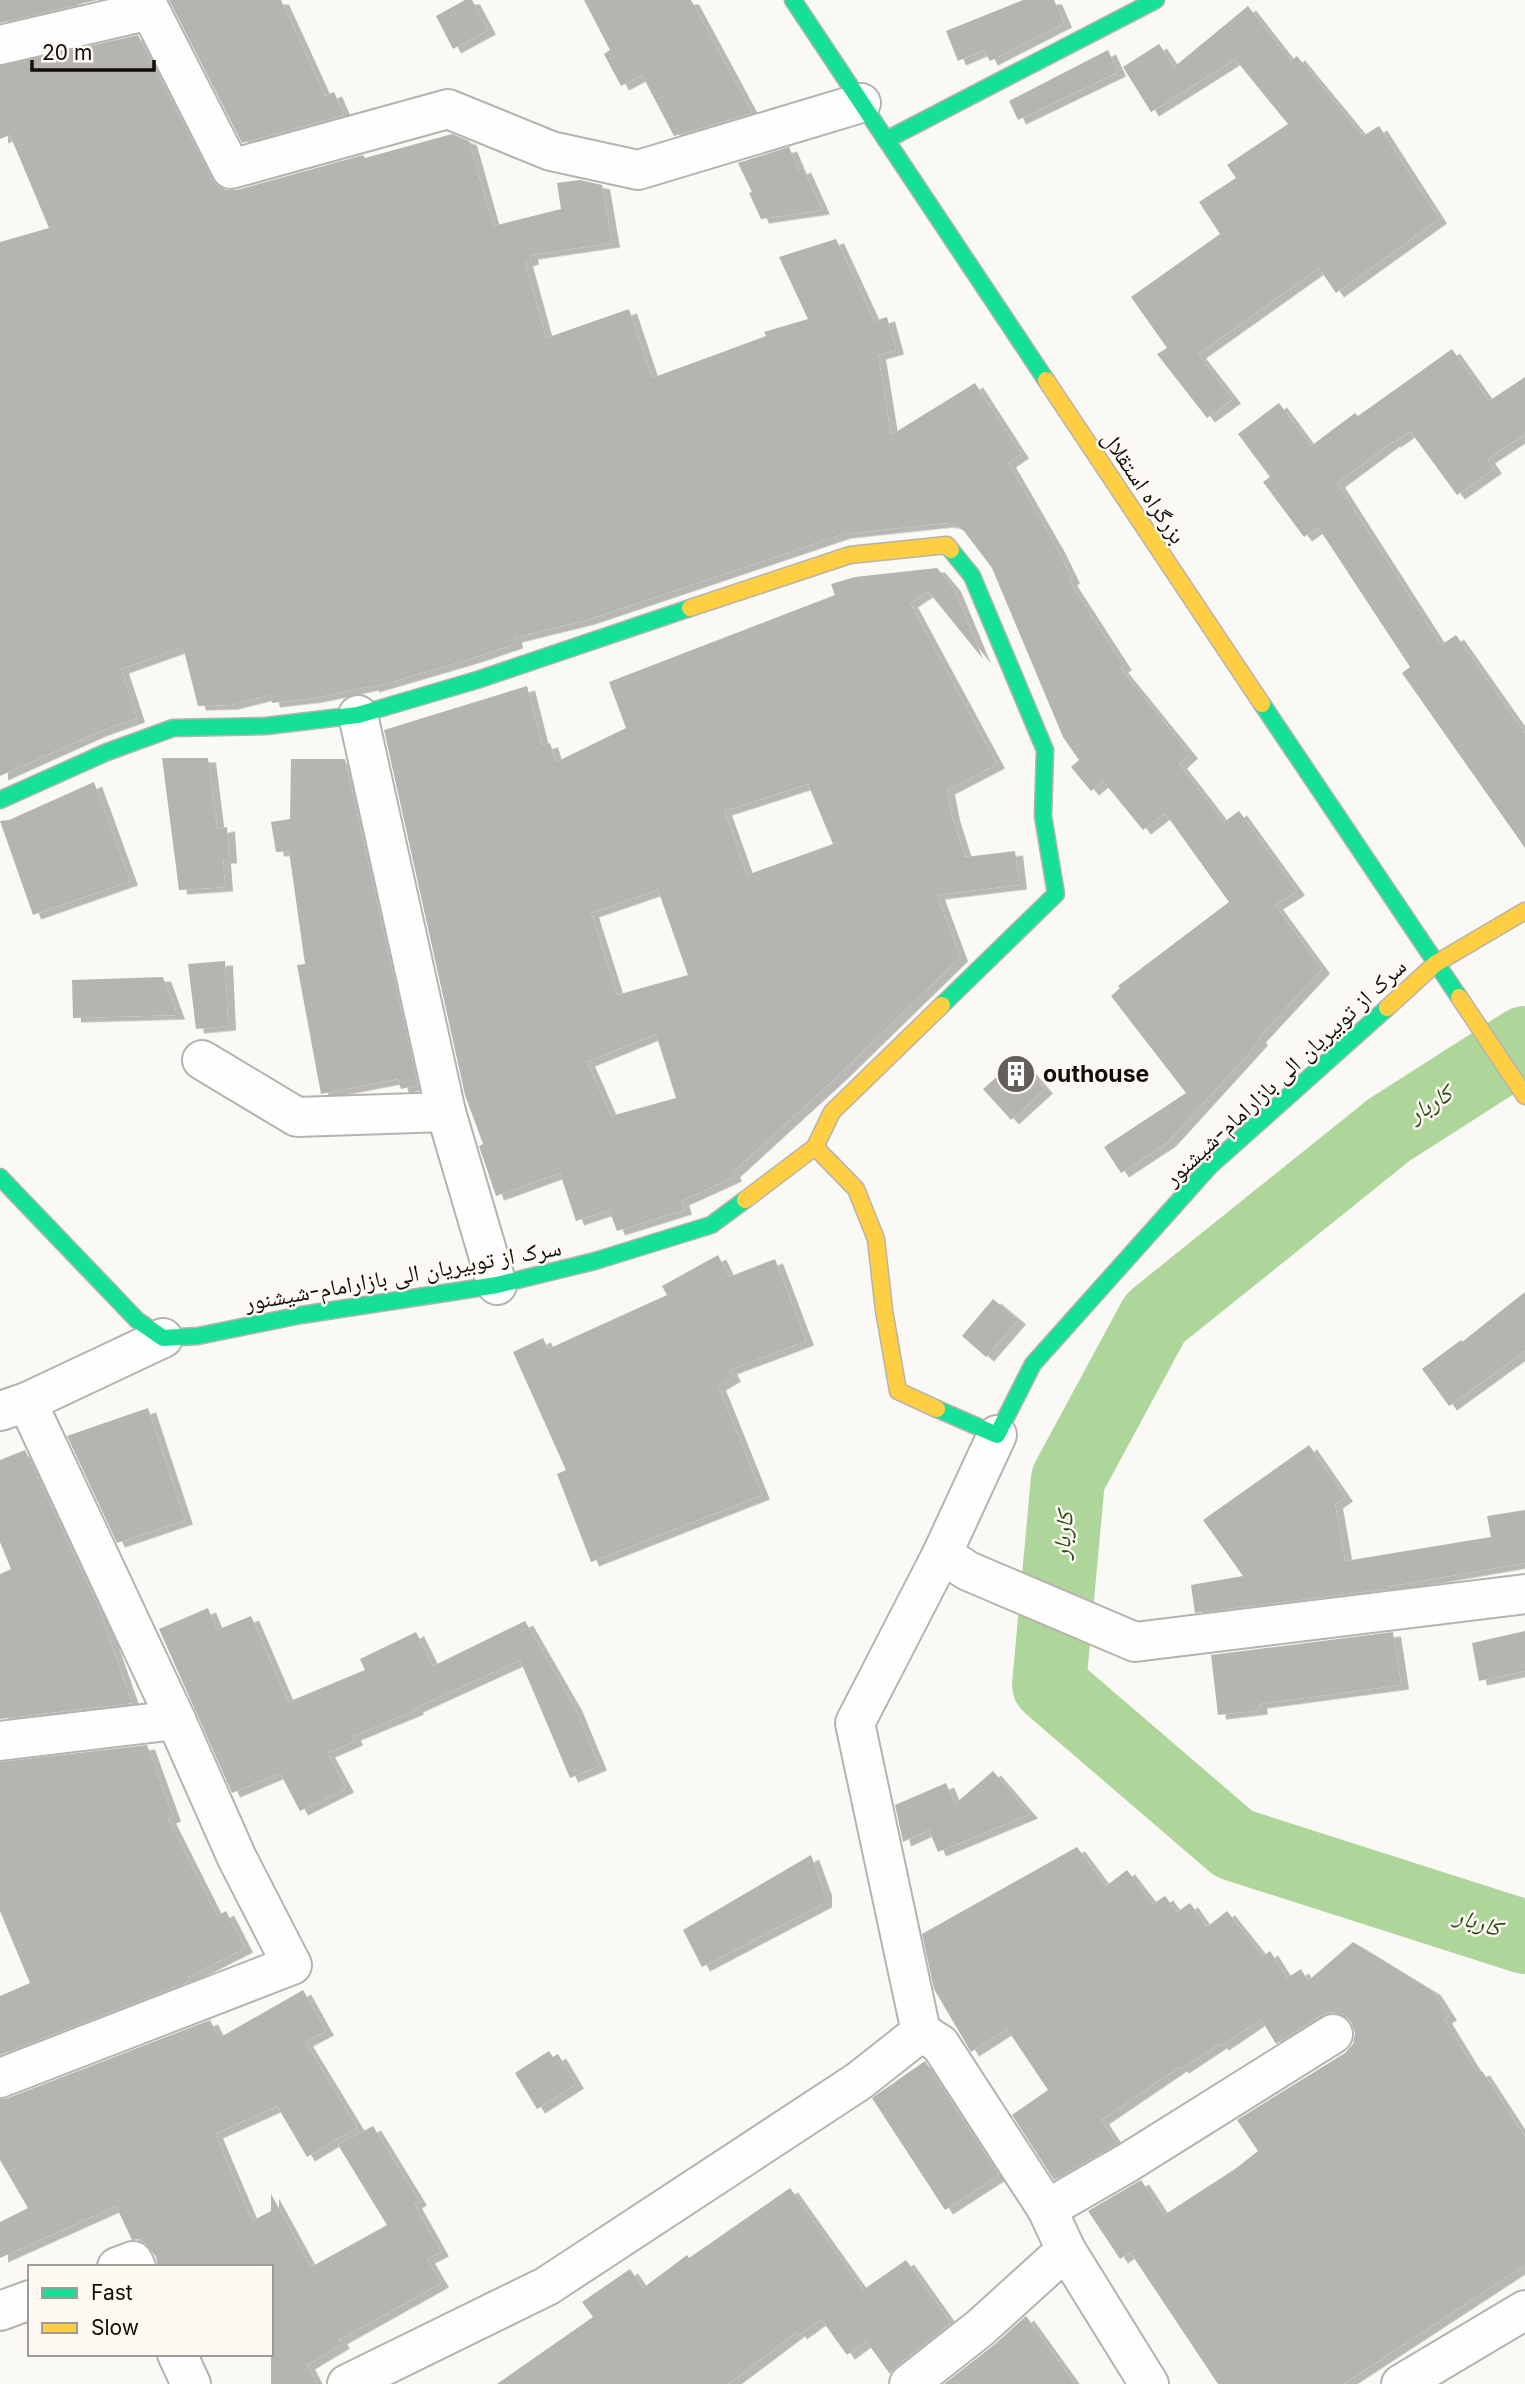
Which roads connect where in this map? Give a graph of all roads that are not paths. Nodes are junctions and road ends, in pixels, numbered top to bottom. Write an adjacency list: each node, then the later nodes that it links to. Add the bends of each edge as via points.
1 (793, 0): 4 (main road, بزرگراه استقلال)
2 (1156, 0): 5 (main road)
3 (0, 45): 4 (street, via 150,10 231,169 448,109 551,151 639,170)
4 (861, 103): 5 (main road, بزرگراه استقلال)
5 (886, 140): 9 (main road, بزرگراه استقلال)
6 (358, 715): 7 (main road, via 266,726 173,728); 12 (street); 13 (main road, via 477,680 850,555 947,545 972,576 1045,750 1043,816 1056,894 832,1112)
7 (0, 800)
8 (1525, 911): 9 (main road, سرک از توبیریان الی بازارامام-شیشنور)
9 (1435, 964): 11 (main road, بزرگراه استقلال); 18 (main road, سرک از توبیریان الی بازارامام-شیشنور, via 1210,1166 1033,1364)
10 (202, 1060): 12 (street, via 297,1117)
11 (1525, 1096)
12 (446, 1112): 15 (street)
13 (815, 1147): 15 (main road, سرک از توبیریان الی بازارامام-شیشنور, via 710,1226); 18 (main road, via 856,1189 876,1239 898,1391)
14 (0, 1177): 16 (main road, via 137,1320)
15 (497, 1285): 16 (main road, سرک از توبیریان الی بازارامام-شیشنور, via 198,1336)
16 (163, 1338): 17 (street)
17 (14, 1406): 21 (street)
18 (997, 1435): 19 (street)
19 (955, 1562): 20 (street, via 1135,1642); 23 (street, via 855,1723)
20 (1525, 1594)
21 (176, 1720): 22 (street); 25 (street, via 237,1858 292,1965)
22 (0, 1741)
23 (921, 2032): 26 (street, via 940,2044); 33 (street, via 859,2081 547,2286)
24 (1333, 2034): 26 (street)
25 (0, 2078)
26 (1047, 2209): 27 (street)
27 (1066, 2250): 34 (street); 35 (street)
28 (28, 2301): 30 (street)
29 (1525, 2309): 36 (street)
30 (0, 2311)
31 (178, 2356): 32 (street)
32 (191, 2384)
33 (347, 2384)
34 (909, 2384)
35 (1149, 2384)
36 (1401, 2384)

